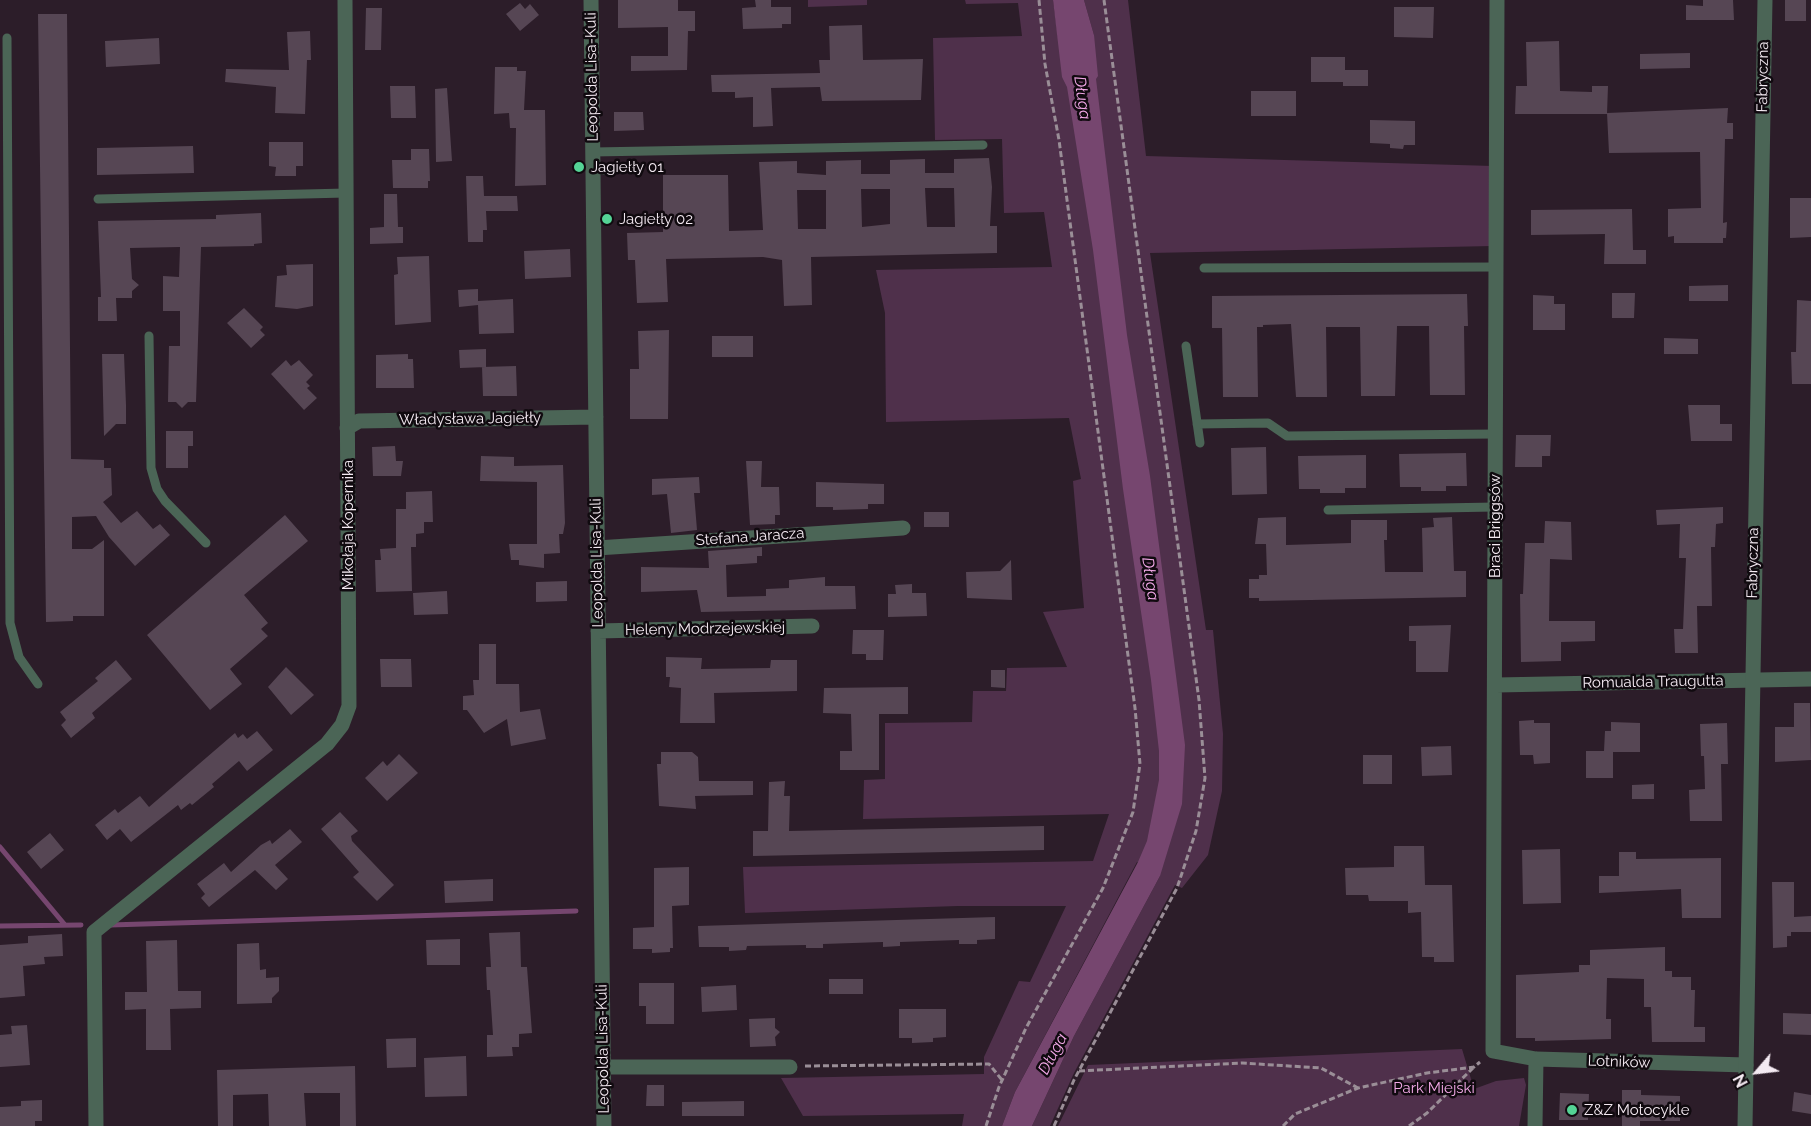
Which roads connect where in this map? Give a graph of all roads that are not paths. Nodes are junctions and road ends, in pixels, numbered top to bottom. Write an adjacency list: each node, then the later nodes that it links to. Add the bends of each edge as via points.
1 (345, 0): 10 (street, Mikołaja Kopernika)
2 (591, 0): 7 (street, Leopolda Lisa-Kuli)
3 (1497, 0): 12 (street, Braci Briggsów)
4 (1765, 0): 29 (street, Fabryczna)
5 (7, 38): 30 (lane, via 10,623 19,657)
6 (983, 145): 7 (lane)
7 (592, 152): 8 (street, Leopolda Lisa-Kuli)
8 (593, 170): 9 (lane); 16 (street, Leopolda Lisa-Kuli)
9 (613, 170)
10 (346, 193): 11 (lane); 18 (street, Mikołaja Kopernika)
11 (98, 199)
12 (1496, 267): 13 (lane); 19 (street, Braci Briggsów)
13 (1204, 268)
14 (149, 336): 24 (lane, via 151,468 165,501)
15 (1186, 346): 17 (lane)
16 (596, 417): 18 (street, Władysława Jagiełły, via 359,421); 25 (street, Leopolda Lisa-Kuli)
17 (1197, 424): 19 (lane, via 1268,423 1287,436); 20 (lane)
18 (347, 428): 37 (street, Mikołaja Kopernika, via 349,706 342,725 327,744 94,932)
19 (1495, 434): 21 (street, Braci Briggsów)
20 (1200, 442)
21 (1495, 507): 22 (lane); 31 (street, Braci Briggsów)
22 (1328, 510)
23 (903, 528): 25 (street, Stefana Jaracza)
24 (206, 543)
25 (597, 548): 27 (street, Leopolda Lisa-Kuli)
26 (812, 626): 27 (street, Heleny Modrzejewskiej)
27 (598, 632): 36 (street, Leopolda Lisa-Kuli)
28 (1811, 679): 29 (street, Romualda Traugutta)
29 (1751, 680): 31 (street, Romualda Traugutta); 34 (street, Fabryczna)
30 (38, 684)
31 (1496, 685): 32 (street, Braci Briggsów)
32 (1493, 1051): 33 (street, Lotników)
33 (1536, 1059): 34 (street, Lotników); 39 (street)
34 (1746, 1065): 40 (street, Fabryczna)
35 (790, 1066): 36 (street)
36 (603, 1067): 38 (street, Leopolda Lisa-Kuli)
37 (96, 1126)
38 (604, 1126)
39 (1535, 1126)
40 (1745, 1126)

